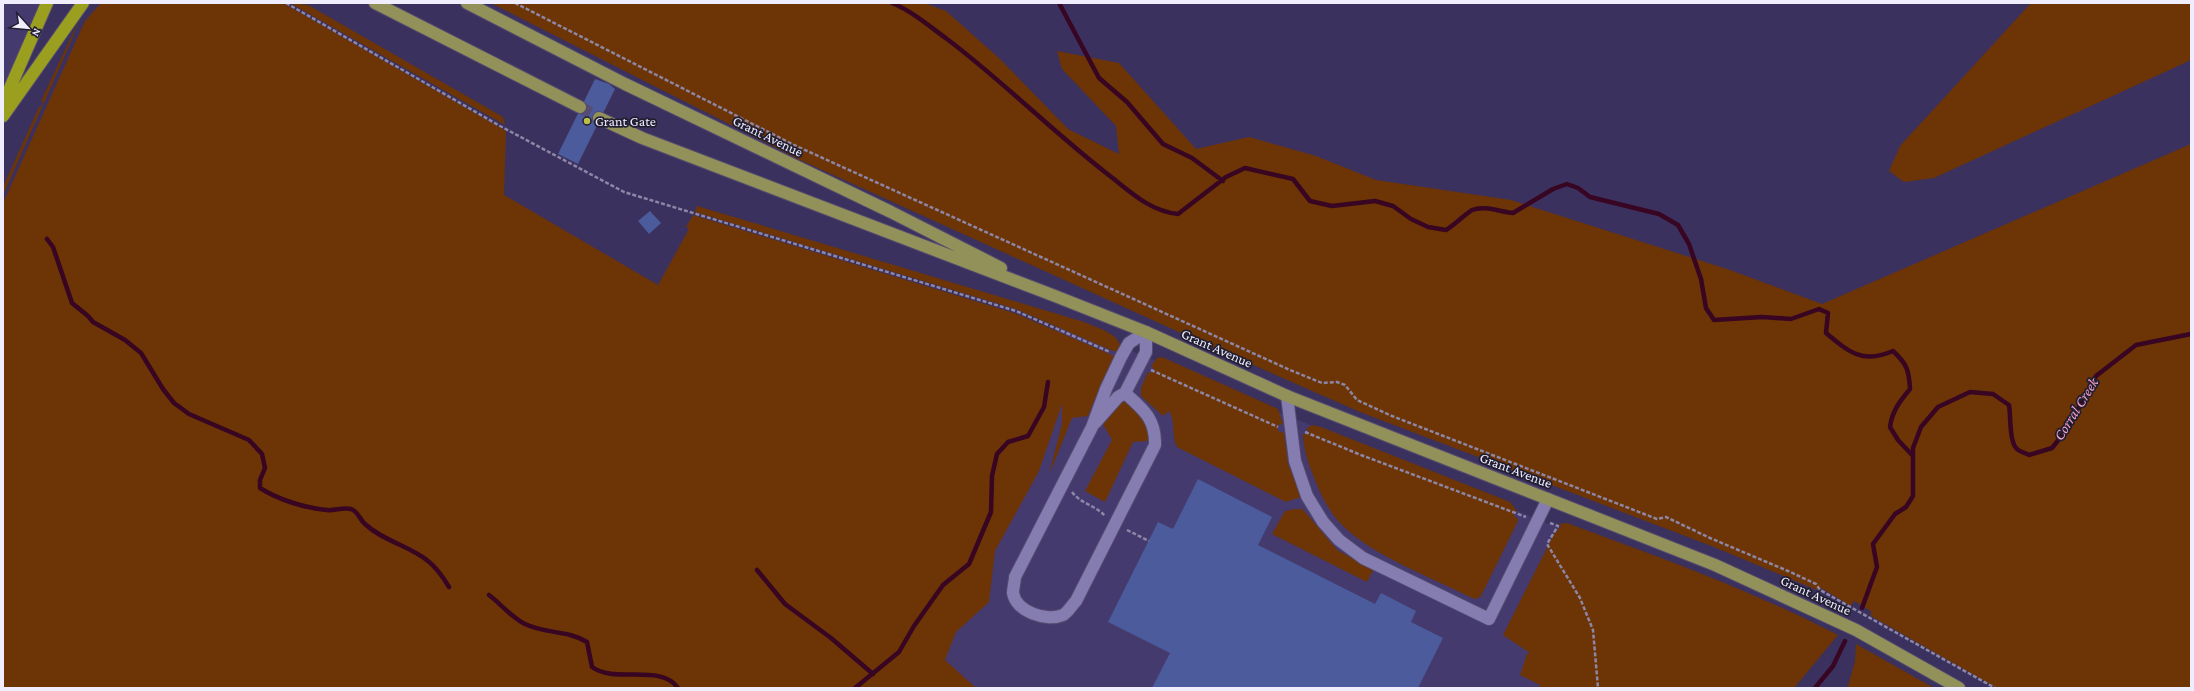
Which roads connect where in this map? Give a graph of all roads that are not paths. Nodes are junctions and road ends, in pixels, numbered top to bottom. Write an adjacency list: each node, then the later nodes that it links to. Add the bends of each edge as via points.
1 (47, 3): 5 (highway)
2 (83, 3): 7 (highway)
3 (375, 3): 6 (main road)
4 (467, 3): 9 (main road, Grant Avenue, via 625,84 891,212)
5 (3, 104)
6 (580, 108)
7 (3, 116)
8 (599, 118): 9 (main road, Grant Avenue, via 642,138)
9 (1055, 296): 10 (main road, Grant Avenue)
10 (1146, 332): 11 (lane, via 1146,352); 12 (main road, Grant Avenue); 13 (lane, via 1129,343 1106,389)
11 (1124, 393): 13 (lane); 13 (lane, via 1149,417 1156,431 1155,445 1076,601 1064,614 1051,618 1036,616 1021,605 1013,593 1015,577)
12 (1287, 396): 14 (main road, Grant Avenue); 14 (lane, via 1295,460 1307,496 1323,522 1339,540 1363,558 1488,619)
13 (1092, 426)
14 (1548, 499): 15 (main road, Grant Avenue, via 1715,565 1829,617)
15 (1959, 688)

